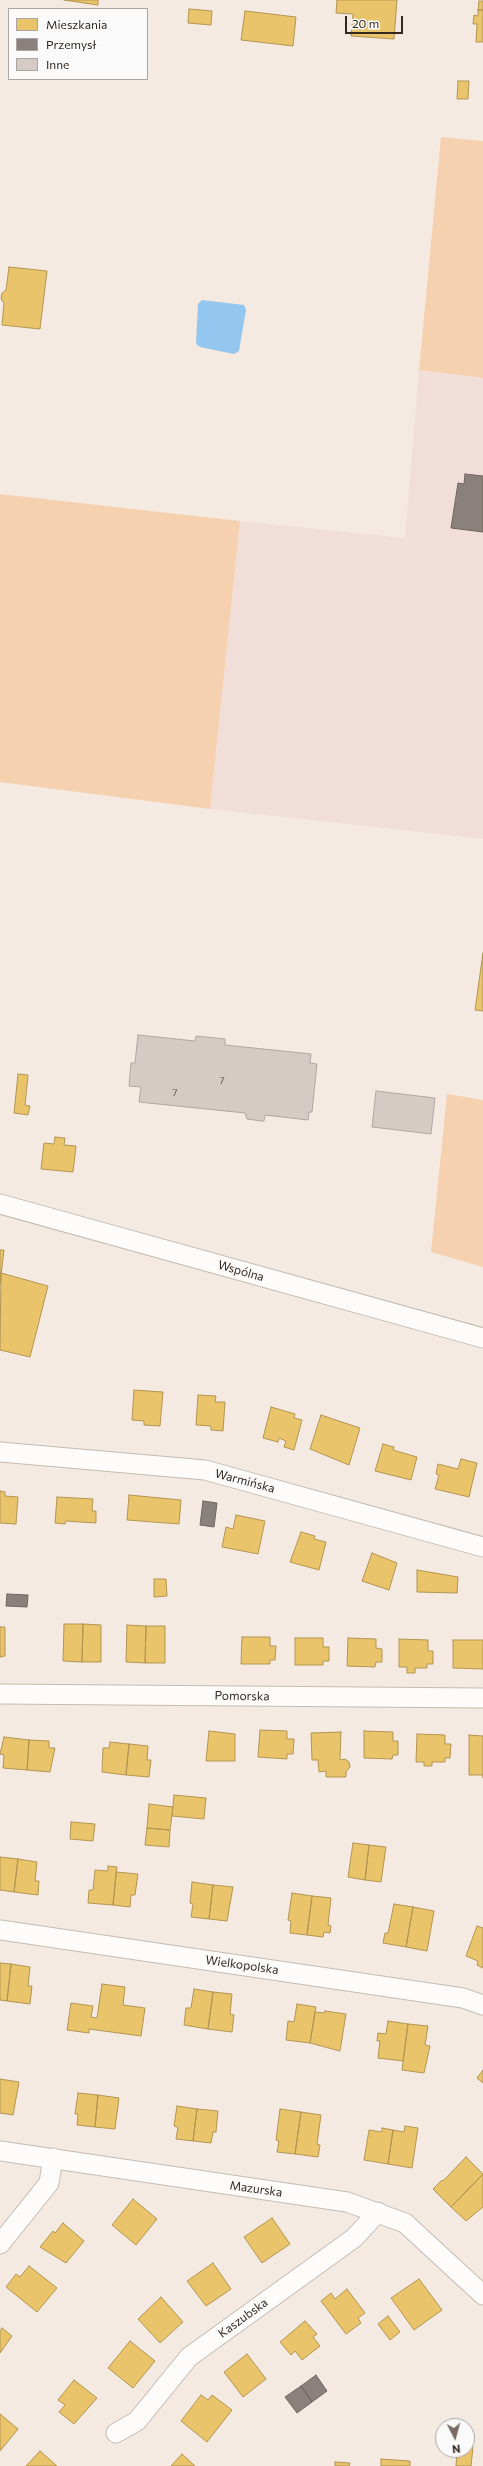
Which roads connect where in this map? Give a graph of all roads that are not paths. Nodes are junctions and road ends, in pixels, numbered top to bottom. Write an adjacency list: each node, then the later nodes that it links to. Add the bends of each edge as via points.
1 (0, 1204): 2 (street, Wspólna)
2 (483, 1338)
3 (0, 1452): 4 (street, Warmińska, via 204,1470)
4 (483, 1547)
5 (0, 1694): 6 (street, Pomorska)
6 (483, 1698)
7 (0, 1930): 8 (street, Wielkopolska, via 464,1998)
8 (483, 2005)
9 (0, 2151): 10 (street, Mazurska)
10 (53, 2158): 11 (street, Mazurska, via 347,2202); 12 (street, via 49,2183)
11 (378, 2212): 13 (street, Mazurska, via 405,2224); 14 (street, Kaszubska, via 354,2238 189,2357 137,2421)
12 (0, 2244)
13 (483, 2295)
14 (116, 2433)

